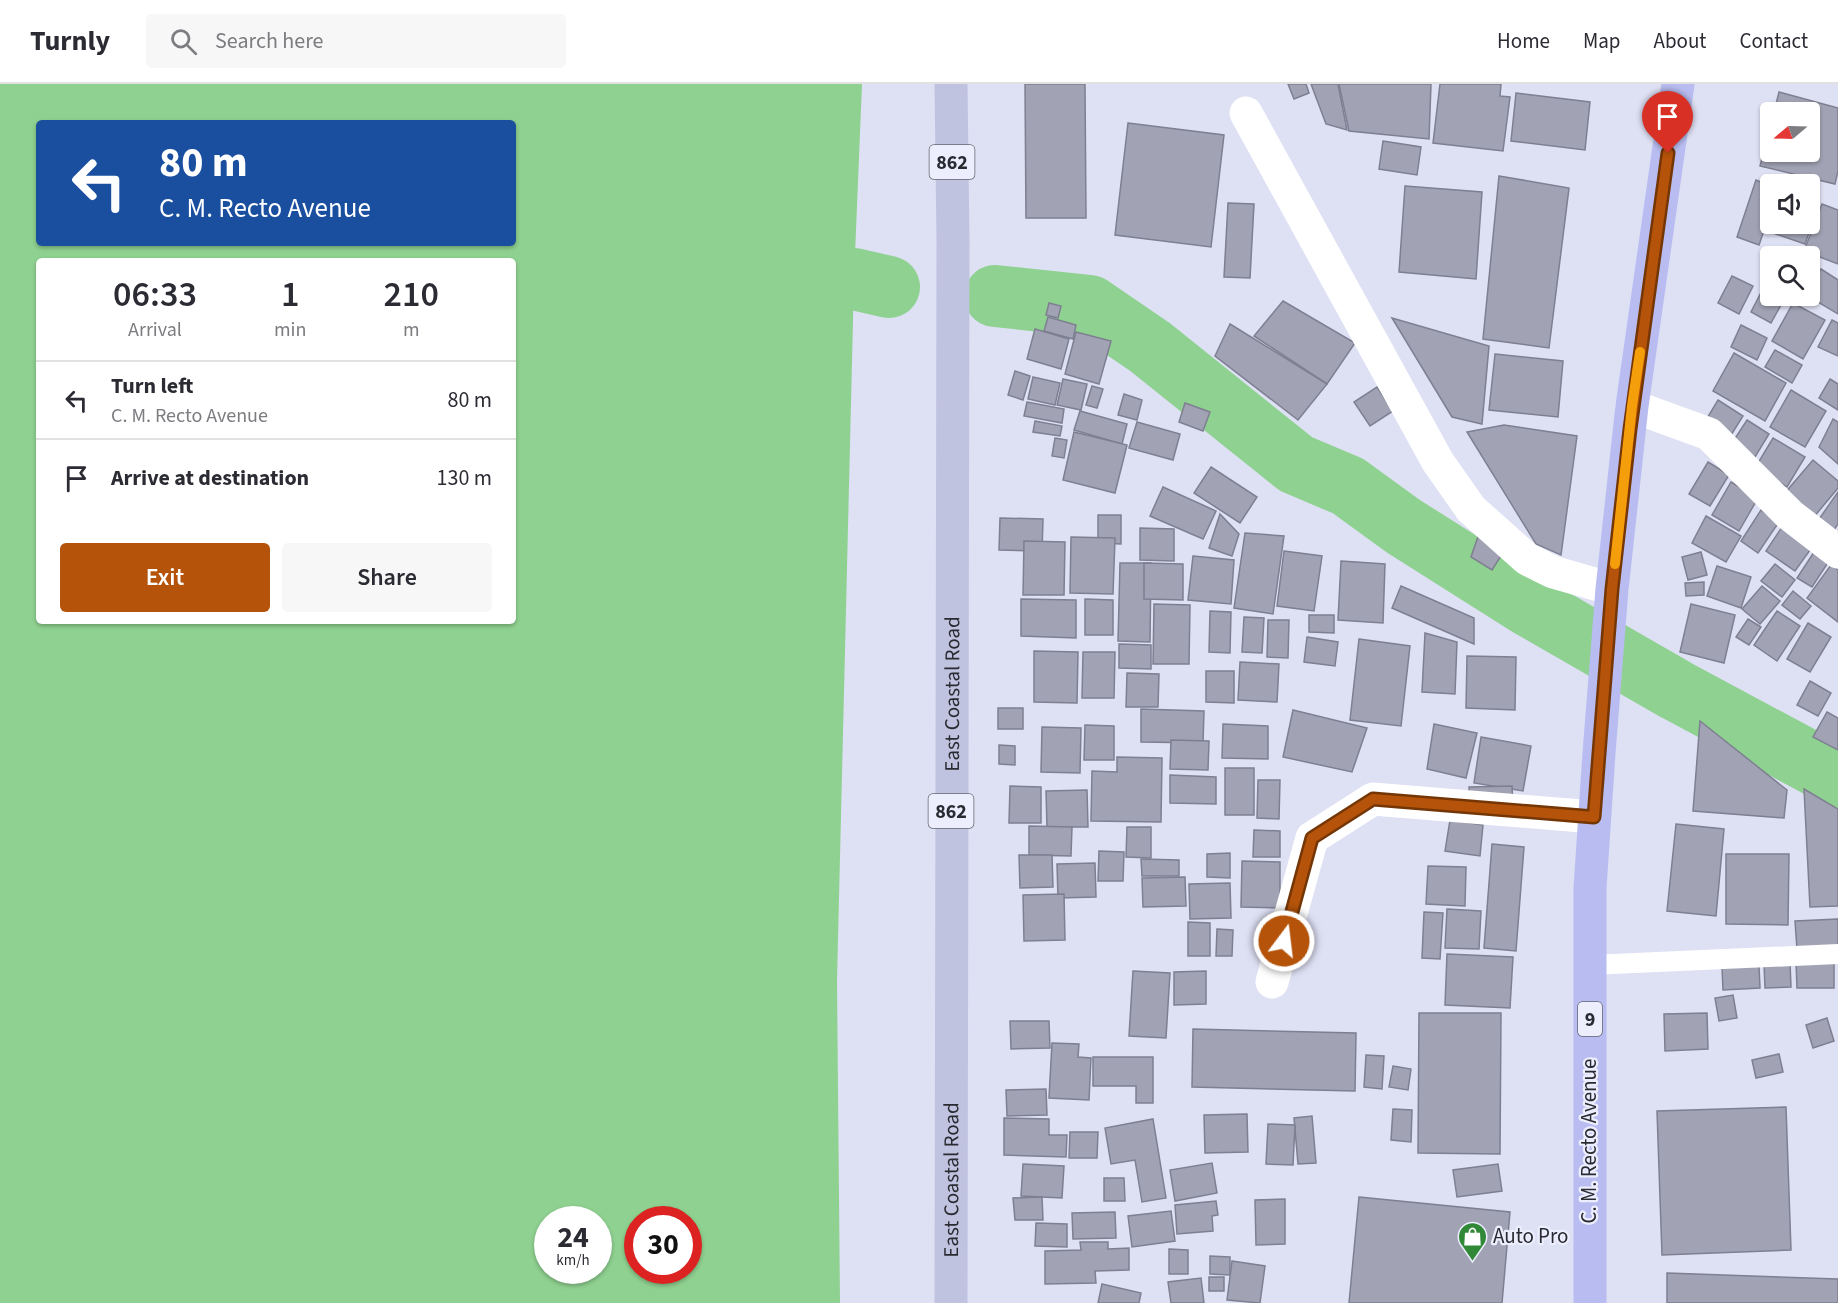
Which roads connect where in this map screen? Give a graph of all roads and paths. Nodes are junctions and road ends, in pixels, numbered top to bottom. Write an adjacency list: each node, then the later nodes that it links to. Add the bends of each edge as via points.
1 (951, 84): 11 (main road, East Coastal Road / 862)
2 (1678, 84): 4 (highway, C. M. Recto Avenue / 9)
3 (1246, 113): 6 (street, via 1437,462 1471,509 1527,559)
4 (1632, 406): 5 (street, via 1709,434 1790,515); 6 (highway, C. M. Recto Avenue / 9)
5 (1838, 552)
6 (1611, 601): 7 (highway, C. M. Recto Avenue / 9)
7 (1594, 817): 9 (highway, C. M. Recto Avenue / 9); 10 (street, via 1373,799 1312,838)
8 (1838, 954): 9 (lane)
9 (1590, 965): 12 (highway, C. M. Recto Avenue / 9)
10 (1272, 982)
11 (951, 1303)
12 (1590, 1303)

